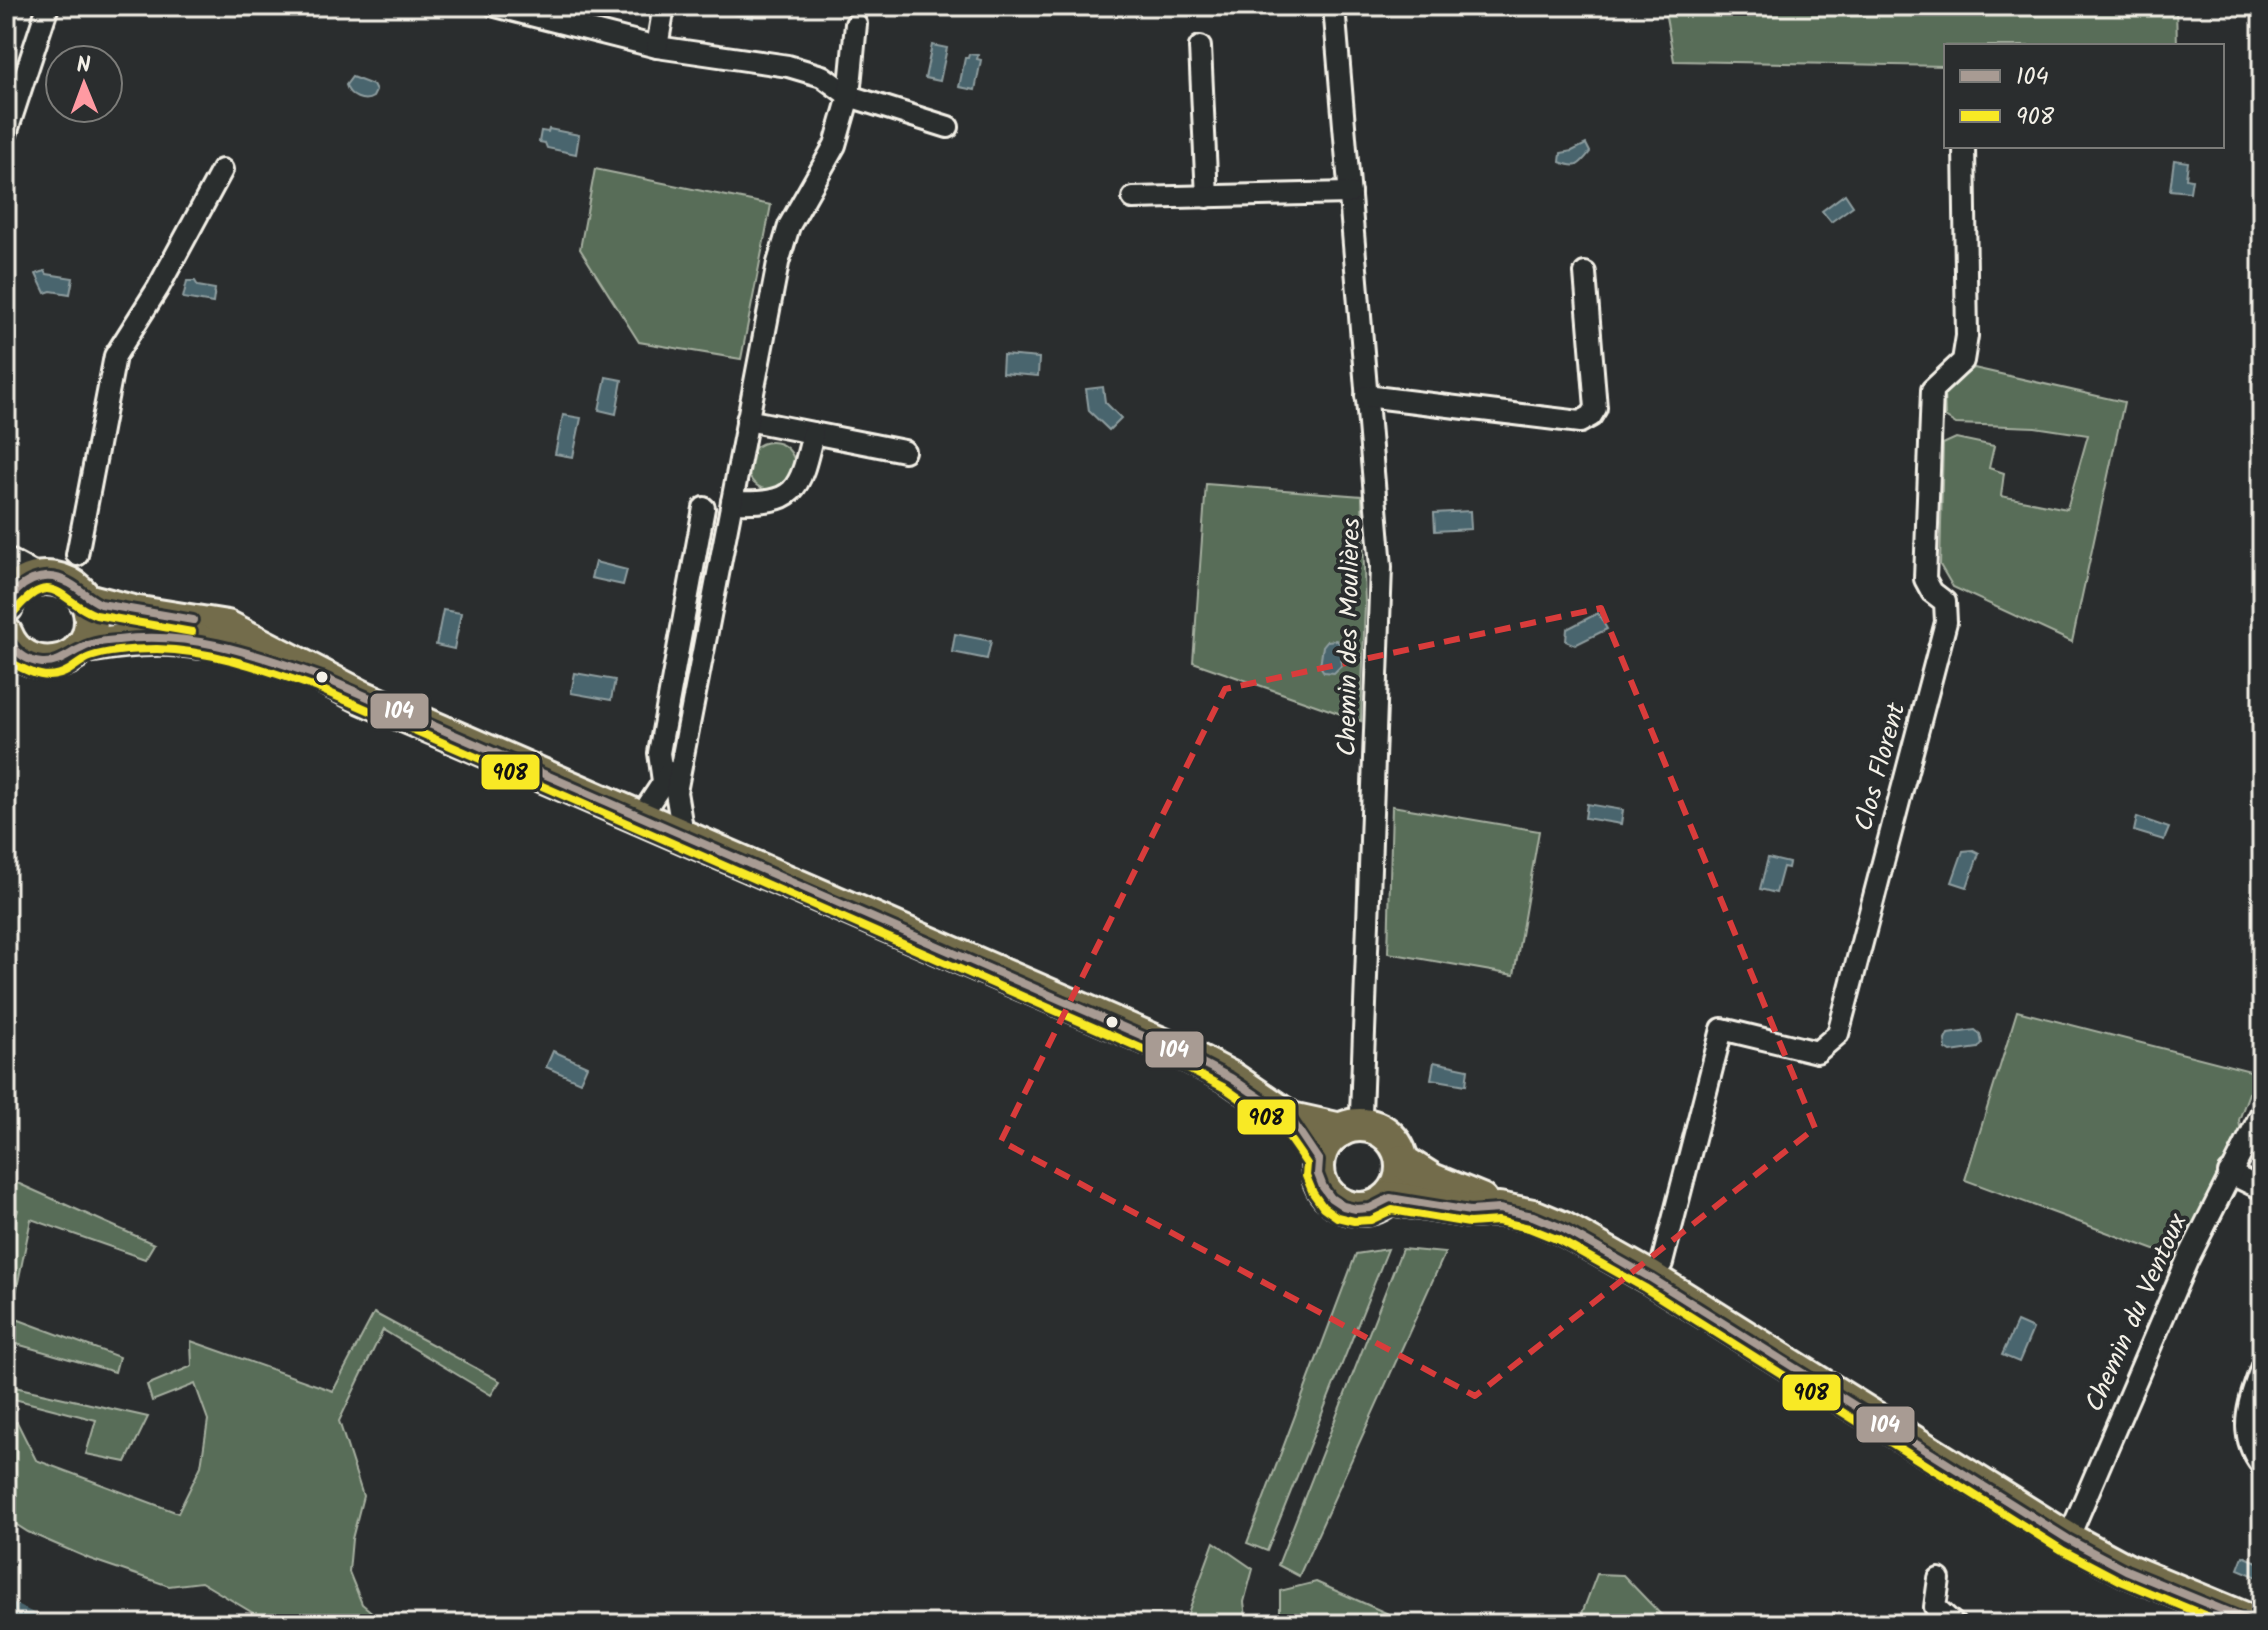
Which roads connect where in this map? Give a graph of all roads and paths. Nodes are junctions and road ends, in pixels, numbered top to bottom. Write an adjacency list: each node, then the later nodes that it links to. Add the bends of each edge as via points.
1 (48, 6): 10 (street)
2 (495, 6): 6 (street)
3 (664, 6): 6 (street)
4 (1334, 6): 13 (street, Chemin des Moulières)
5 (856, 24): 8 (street)
6 (657, 47): 8 (street, via 788,66 822,76)
7 (1200, 47): 14 (street)
8 (849, 96): 9 (street); 18 (street, via 835,145 789,226)
9 (948, 127)
10 (6, 134)
11 (1964, 148): 44 (street, Clos Florent, via 1967,336 1963,361 1932,390 1925,579 1945,602 1946,622 1838,1034 1817,1052 1722,1029 1662,1263)
12 (222, 170): 23 (street, via 115,356)
13 (1350, 193): 14 (street); 17 (street, Chemin des Moulières)
14 (1207, 197): 15 (street)
15 (1133, 198)
16 (1585, 273): 17 (street, via 1596,408 1591,416 1580,422)
17 (1366, 396): 37 (street, Chemin des Moulières, via 1381,567)
18 (747, 420): 19 (street); 21 (street)
19 (813, 433): 20 (street); 21 (street, via 802,477 790,494 768,503)
20 (904, 451)
21 (732, 502): 31 (street)
22 (704, 508): 32 (street, via 659,753)
23 (77, 555): 25 (street); 26 (street)
24 (6, 558): 25 (street)
25 (45, 577): 26 (main road, via 73,585); 27 (main road, via 22,585)
26 (84, 597): 29 (main road, via 91,624); 30 (main road, via 133,612 227,627)
27 (7, 601)
28 (9, 643): 29 (main road, via 40,664 70,658)
29 (81, 647): 30 (main road, via 130,638 176,638 255,654)
30 (322, 677): 33 (main road)
31 (684, 757): 32 (street); 34 (street, via 676,792)
32 (663, 781): 33 (street)
33 (641, 816): 34 (main road)
34 (683, 834): 36 (main road, via 1189,1056)
35 (2262, 1112): 40 (street, Chemin du Ventoux)
36 (1291, 1119): 37 (main road); 38 (main road)
37 (1352, 1128): 38 (main road, via 1323,1148); 39 (main road, via 1385,1134)
38 (1319, 1161): 42 (main road, via 1323,1187 1343,1206 1370,1208)
39 (1402, 1161): 42 (main road, via 1400,1181); 43 (main road)
40 (2229, 1173): 41 (street); 47 (street, Chemin du Ventoux)
41 (2262, 1189)
42 (1390, 1198): 43 (main road, via 1470,1211)
43 (1499, 1209): 44 (main road, via 1564,1229)
44 (1651, 1278): 47 (main road)
45 (2262, 1366): 46 (street, via 2245,1420 2246,1435)
46 (2262, 1466)
47 (2068, 1539): 50 (main road, via 2126,1570)
48 (1939, 1579): 49 (street, via 1935,1607)
49 (1954, 1624)
50 (2257, 1624)

